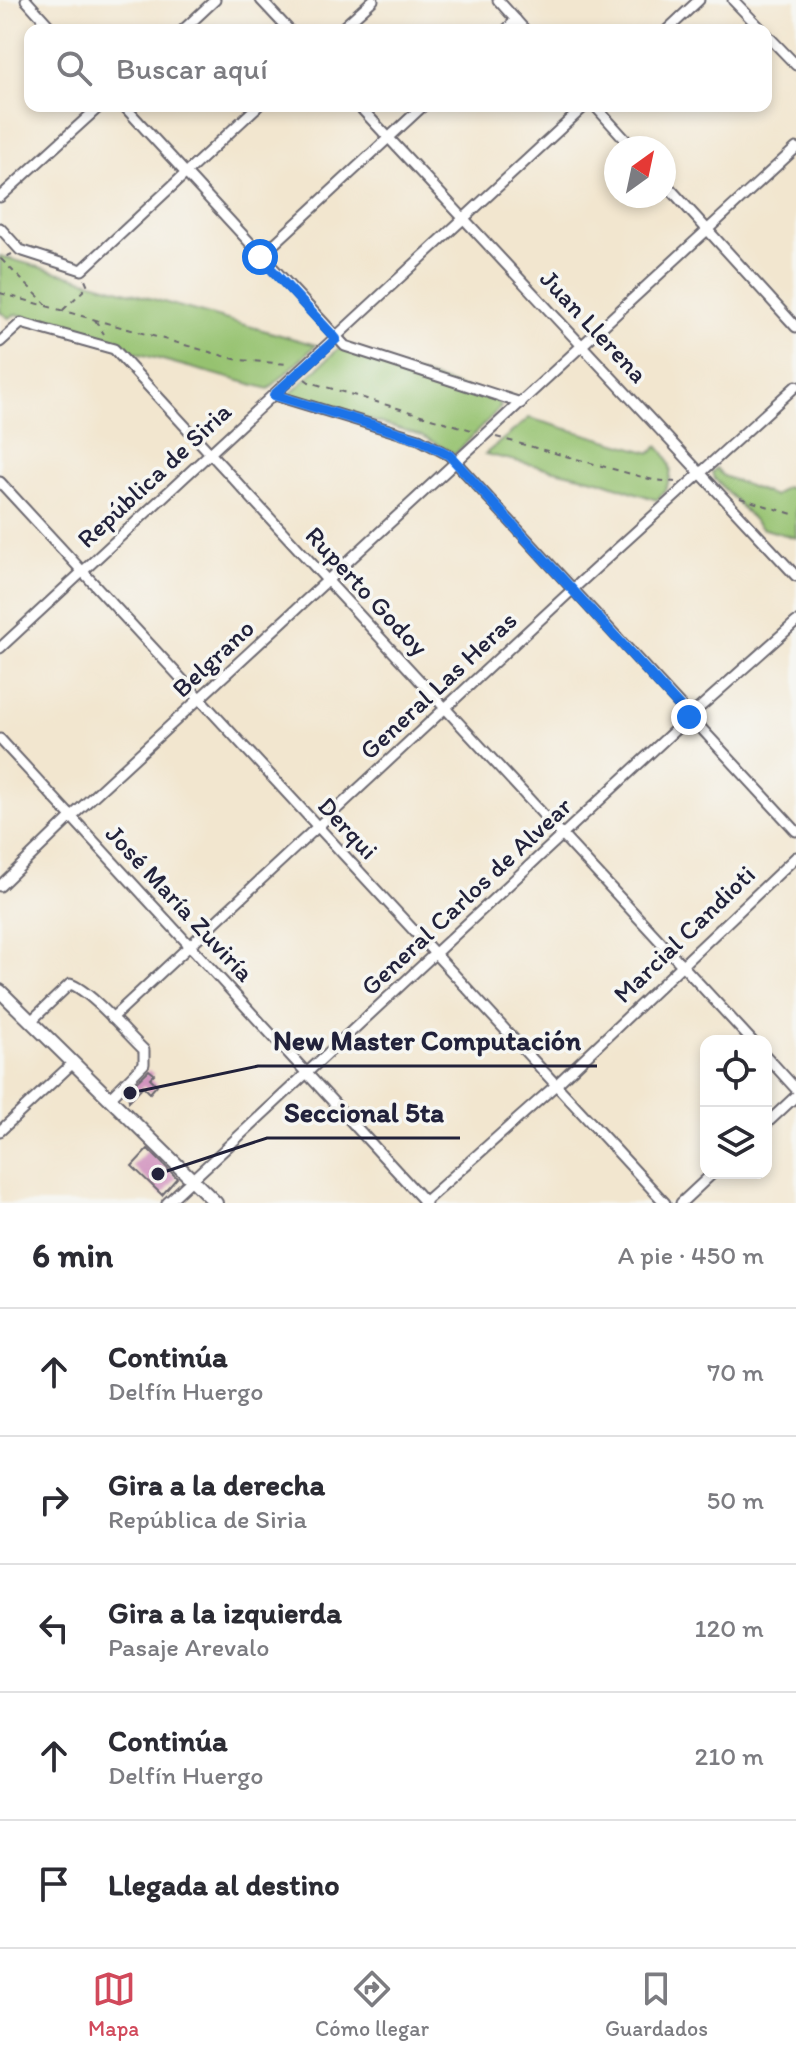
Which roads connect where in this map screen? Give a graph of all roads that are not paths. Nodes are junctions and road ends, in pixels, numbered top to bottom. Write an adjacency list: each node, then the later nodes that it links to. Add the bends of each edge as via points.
1 (26, 0): 9 (street)
2 (215, 0): 10 (street)
3 (261, 0): 11 (street)
4 (373, 0): 12 (street)
5 (498, 0): 8 (street)
6 (699, 0): 15 (street)
7 (733, 0): 16 (street)
8 (516, 20): 13 (street); 14 (street)
9 (48, 24)
10 (189, 24)
11 (283, 24)
12 (347, 24)
13 (512, 24)
14 (520, 24)
15 (673, 24)
16 (756, 24)
17 (772, 40): 18 (street)
18 (796, 65)
19 (93, 112): 31 (street)
20 (130, 112): 29 (street)
21 (252, 112): 29 (street)
22 (365, 112): 27 (street, Juan Llerena)
23 (416, 112): 27 (street)
24 (579, 112): 32 (street, República de Siria)
25 (600, 112): 26 (street)
26 (622, 136)
27 (388, 137): 32 (street, Juan Llerena); 35 (street)
28 (796, 148): 34 (street, Belgrano)
29 (186, 173): 33 (street, via 82,270 20,250); 35 (street)
30 (676, 195): 34 (street)
31 (0, 197)
32 (464, 218): 37 (street, República de Siria); 39 (street, Juan Llerena)
33 (0, 228)
34 (708, 231): 36 (street); 39 (street, Belgrano)
35 (260, 257): 37 (street)
36 (796, 327)
37 (336, 339): 41 (street, República de Siria); 42 (street)
38 (0, 342): 43 (street, Ruperto Godoy, via 21,323 114,349)
39 (582, 347): 42 (street, Belgrano); 45 (street, Juan Llerena)
40 (796, 386): 45 (street, General Las Heras)
41 (274, 395): 43 (street, República de Siria); 44 (street, via 419,439)
42 (521, 403): 44 (street, Belgrano)
43 (210, 454): 47 (street, República de Siria); 49 (street, Ruperto Godoy)
44 (456, 462): 49 (street, Belgrano); 50 (street)
45 (701, 473): 48 (street, Juan Llerena); 50 (street, General Las Heras)
46 (2, 488): 47 (street, Derqui)
47 (82, 572): 52 (street, República de Siria); 53 (street, Derqui)
48 (796, 576)
49 (328, 582): 53 (street, Belgrano); 54 (street, Ruperto Godoy)
50 (572, 590): 54 (street, General Las Heras); 55 (street)
51 (796, 622): 55 (street, General Carlos de Alvear)
52 (0, 648)
53 (200, 700): 57 (street, Belgrano); 58 (street, Derqui)
54 (445, 709): 58 (street, General Las Heras); 60 (street, Ruperto Godoy)
55 (689, 717): 59 (street); 60 (street, General Carlos de Alvear)
56 (0, 739): 57 (street, José María Zuviría)
57 (71, 817): 62 (street, Belgrano); 63 (street, José María Zuviría)
58 (317, 827): 63 (street, General Las Heras); 64 (street, Derqui)
59 (796, 831)
60 (562, 836): 64 (street, General Carlos de Alvear); 65 (street, Ruperto Godoy)
61 (796, 857): 65 (street, Marcial Candioti)
62 (0, 886)
63 (189, 945): 67 (street, General Las Heras); 72 (street, José María Zuviría)
64 (436, 954): 72 (street, General Carlos de Alvear); 73 (street, Derqui)
65 (683, 965): 69 (street, Ruperto Godoy); 73 (street, Marcial Candioti)
66 (0, 991): 68 (main road)
67 (112, 1018): 68 (street, via 70,984); 76 (street, via 145,1056 144,1064)
68 (31, 1021): 70 (main road)
69 (747, 1035)
70 (73, 1063): 76 (main road); 78 (street)
71 (772, 1063): 74 (street)
72 (307, 1075): 80 (street, General Carlos de Alvear); 83 (street, José María Zuviría)
73 (556, 1085): 83 (street, Marcial Candioti); 84 (street, Derqui)
74 (796, 1089)
75 (796, 1096): 77 (street)
76 (109, 1099): 80 (main road)
77 (772, 1118)
78 (0, 1131)
79 (707, 1179): 85 (street)
80 (193, 1180): 81 (street, General Carlos de Alvear); 82 (main road)
81 (167, 1203)
82 (216, 1203)
83 (425, 1203)
84 (665, 1203)
85 (681, 1203)

